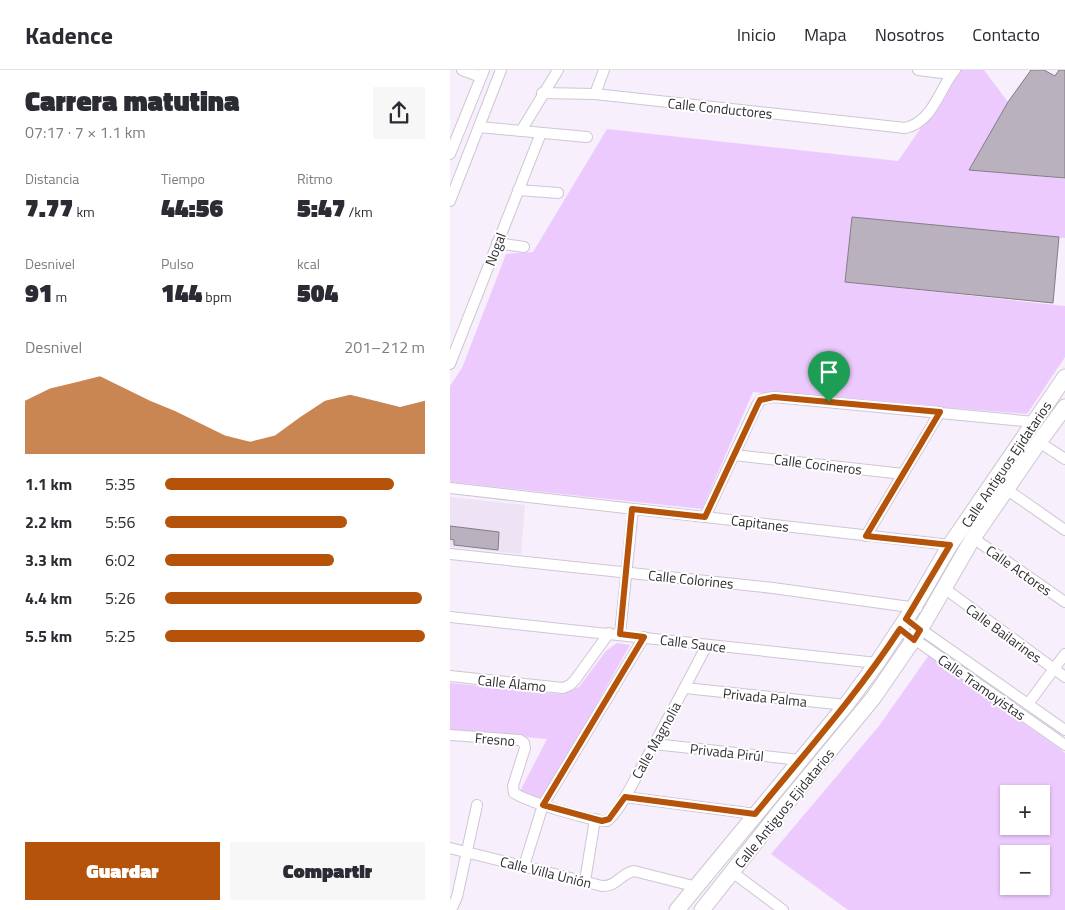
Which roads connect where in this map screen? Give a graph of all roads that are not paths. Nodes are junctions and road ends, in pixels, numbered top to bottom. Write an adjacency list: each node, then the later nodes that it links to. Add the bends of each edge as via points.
1 (462, 70): 7 (street)
2 (502, 70): 10 (street)
3 (558, 70): 8 (street)
4 (604, 70): 9 (street)
5 (918, 70): 6 (street)
6 (953, 72): 9 (street, Calle Conductores, via 938,99 920,121 913,126 898,128)
7 (482, 73): 11 (street)
8 (542, 93): 9 (street, Calle Conductores); 12 (street)
9 (595, 94)
10 (480, 127): 12 (street); 18 (street)
11 (454, 130): 15 (street)
12 (521, 131): 13 (street)
13 (541, 133): 14 (street); 16 (street, Nogal)
14 (587, 137)
15 (450, 154)
16 (518, 190): 17 (street); 19 (street, Nogal)
17 (558, 194)
18 (450, 201)
19 (497, 243): 20 (street); 21 (street, Nogal)
20 (524, 247)
21 (450, 364)
22 (1065, 377): 25 (street, Calle Antiguos Ejidatarios)
23 (1065, 407): 26 (street, Calle Antiguos Ejidatarios)
24 (940, 412): 25 (street); 27 (street, via 774,397 760,400); 29 (street)
25 (1035, 422): 37 (street, Calle Antiguos Ejidatarios)
26 (1039, 442): 28 (street); 31 (street, Calle Antiguos Ejidatarios)
27 (734, 454): 29 (street, Calle Cocineros); 33 (street)
28 (1065, 460)
29 (902, 474): 35 (street)
30 (450, 488): 32 (street, Capitanes)
31 (1006, 489): 34 (street); 36 (street, Calle Antiguos Ejidatarios)
32 (632, 509): 33 (street, Capitanes); 39 (street)
33 (705, 517): 35 (street, Capitanes)
34 (1065, 530)
35 (866, 536): 37 (street, Capitanes)
36 (973, 538): 40 (street, Calle Antiguos Ejidatarios); 41 (street, Calle Actores)
37 (950, 545): 44 (street, Calle Antiguos Ejidatarios)
38 (450, 554): 39 (street, Calle Colorines)
39 (626, 573): 44 (street, Calle Colorines, via 773,588); 46 (street)
40 (944, 588): 42 (street, Calle Antiguos Ejidatarios); 52 (street, Calle Bailarines)
41 (1065, 602)
42 (930, 613): 44 (street, Calle Colorines); 47 (street, Calle Antiguos Ejidatarios)
43 (450, 617): 45 (street, Calle Sauce)
44 (907, 618): 47 (street, Calle Tramoyistas); 51 (street, Calle Antiguos Ejidatarios)
45 (609, 633): 46 (street, Calle Sauce); 53 (street, Calle Álamo, via 575,680 563,688)
46 (620, 634): 48 (street, Calle Sauce)
47 (917, 635): 56 (street, Calle Tramoyistas); 61 (street, Calle Tramoyistas); 71 (street, Calle Antiguos Ejidatarios, via 874,697)
48 (644, 637): 49 (street, Calle Sauce); 65 (street)
49 (707, 645): 51 (street, Calle Sauce); 55 (street, Calle Magnolia)
50 (1065, 654): 52 (street)
51 (877, 664): 57 (street, Calle Antiguos Ejidatarios)
52 (1054, 669): 54 (street, Calle Bailarines); 56 (street)
53 (450, 676)
54 (1065, 677)
55 (685, 688): 57 (street, Privada Palma); 60 (street, Calle Magnolia)
56 (1028, 704): 58 (street, Calle Tramoyistas)
57 (846, 705): 62 (street, Calle Antiguos Ejidatarios)
58 (1065, 730)
59 (450, 735): 65 (street, Fresno, via 524,743 512,786 514,793)
60 (654, 744): 62 (street, Privada Pirúl); 63 (street, Calle Magnolia)
61 (1065, 745)
62 (800, 760): 66 (street, Calle Antiguos Ejidatarios)
63 (625, 797): 66 (street); 67 (street, Calle Magnolia, via 609,819)
64 (477, 805): 69 (street)
65 (543, 805): 67 (street); 70 (street)
66 (755, 814): 73 (street, Calle Antiguos Ejidatarios)
67 (595, 819): 72 (street)
68 (450, 848): 69 (street, Calle Villa Unión)
69 (467, 852): 70 (street, Calle Villa Unión); 74 (street)
70 (524, 866): 72 (street, Calle Villa Unión)
71 (732, 872): 76 (street, Calle Antiguos Ejidatarios); 77 (street)
72 (585, 881): 73 (street, Calle Villa Unión, via 612,886 626,874 634,872)
73 (697, 887): 75 (street, Calle Antiguos Ejidatarios)
74 (451, 910)
75 (677, 910)
76 (702, 910)
77 (783, 910)

